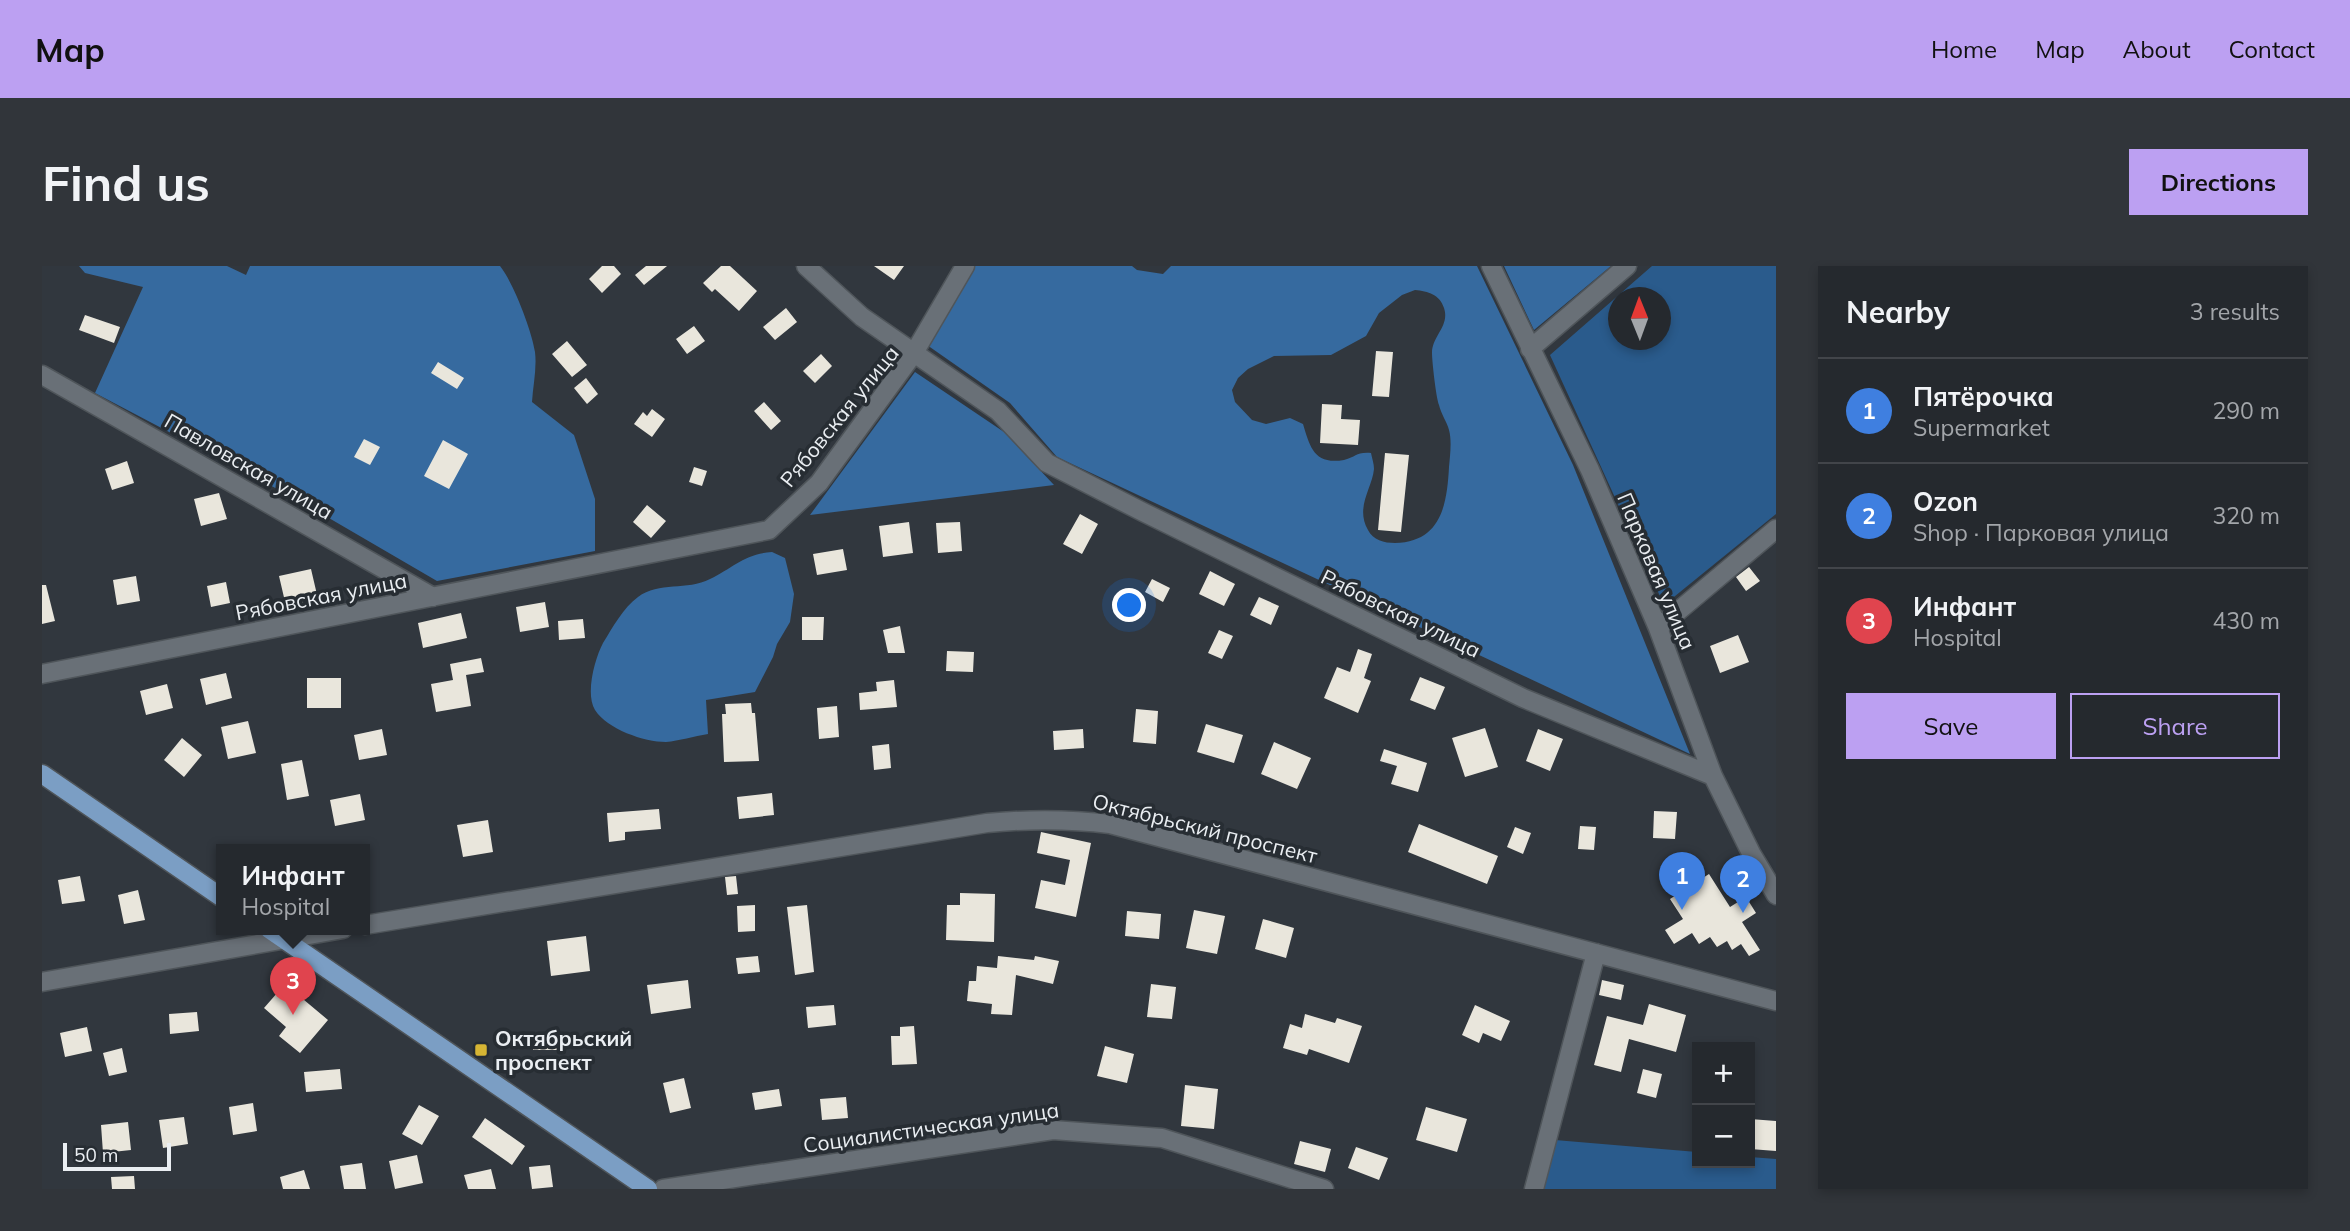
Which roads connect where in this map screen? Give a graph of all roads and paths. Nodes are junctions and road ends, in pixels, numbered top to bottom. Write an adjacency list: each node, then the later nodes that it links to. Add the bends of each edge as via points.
1 (806, 266): 6 (street, via 862,317)
2 (965, 266): 6 (street)
3 (1492, 266): 5 (street, Парковая улица)
4 (1626, 266): 5 (street)
5 (1530, 349): 10 (street, Парковая улица, via 1590,470)
6 (914, 354): 9 (street, Рябовская улица, via 819,483 769,530); 13 (street, Рябовская улица, via 998,411 1047,463 1523,698)
7 (42, 375): 9 (street, Павловская улица)
8 (1776, 529): 10 (street)
9 (433, 597): 11 (street, Рябовская улица)
10 (1658, 628): 13 (street, Парковая улица)
11 (42, 674)
12 (42, 774): 14 (main road)
13 (1713, 776): 15 (street, Парковая улица)
14 (216, 894)
15 (1776, 895)
16 (370, 924): 19 (street, Октябрьский проспект, via 987,823 1072,819 1110,824)
17 (271, 935): 20 (street)
18 (277, 935): 22 (main road)
19 (1596, 953): 21 (street, Октябрьский проспект); 25 (street)
20 (42, 982)
21 (1775, 998)
22 (648, 1189)
23 (663, 1189): 24 (street, Социалистическая улица, via 1053,1130 1163,1138)
24 (1324, 1189)
25 (1534, 1189)

